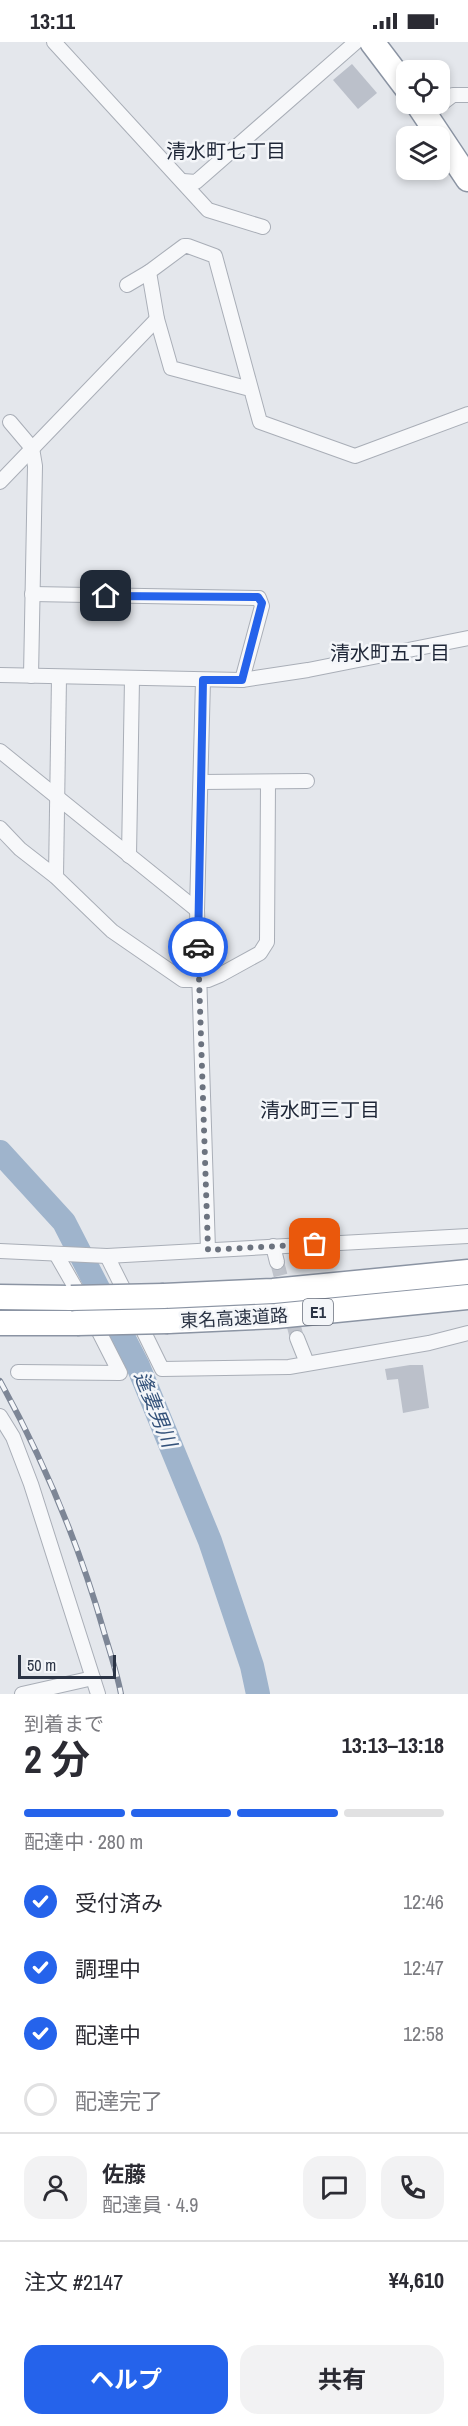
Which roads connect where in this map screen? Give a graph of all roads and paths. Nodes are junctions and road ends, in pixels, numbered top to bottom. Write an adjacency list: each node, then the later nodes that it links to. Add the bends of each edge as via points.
1 (54, 42): 9 (street)
2 (356, 42): 9 (street, via 196,182)
3 (372, 42): 4 (highway)
4 (396, 74)
5 (468, 95): 6 (street)
6 (450, 96)
7 (426, 114): 8 (highway)
8 (468, 179)
9 (183, 181): 10 (street, via 208,210)
10 (263, 227)
11 (148, 272): 12 (street); 13 (street); 14 (street, via 184,246 215,256)
12 (127, 285)
13 (157, 319): 14 (street, via 171,368); 17 (street)
14 (250, 389): 15 (street, via 260,422 355,456)
15 (468, 414)
16 (10, 422): 17 (street)
17 (32, 448): 18 (street); 19 (street)
18 (0, 482)
19 (33, 594): 22 (street); 26 (street, via 259,598 261,606)
20 (468, 638): 26 (street)
21 (0, 675): 22 (street)
22 (31, 676): 23 (street)
23 (59, 677): 24 (street); 31 (street)
24 (132, 679): 25 (street); 33 (street)
25 (203, 680): 26 (street); 29 (street)
26 (242, 680)
27 (0, 751): 31 (street)
28 (307, 781): 30 (street)
29 (202, 782): 30 (street); 35 (street)
30 (268, 783): 36 (street, via 267,942 260,952 220,975)
31 (57, 797): 33 (street); 34 (street)
32 (0, 828): 34 (street)
33 (129, 856): 35 (street)
34 (56, 877): 36 (street, via 112,931 176,978)
35 (197, 910): 36 (street)
36 (198, 980): 39 (street)
37 (468, 1236): 38 (street)
38 (273, 1246): 39 (street); 43 (street)
39 (208, 1250): 42 (street)
40 (0, 1251): 41 (street)
41 (60, 1254): 42 (street); 51 (street, via 120,1372)
42 (105, 1256): 50 (street, via 162,1369 289,1367)
43 (277, 1262)
44 (468, 1272): 45 (highway, 東名高速道路 / E1, bridge, via 273,1291 72,1298)
45 (0, 1296)
46 (468, 1297): 47 (highway, 東名高速道路 / E1, bridge, via 276,1316 168,1322)
47 (0, 1323)
48 (468, 1333): 50 (street)
49 (297, 1338): 50 (street)
50 (308, 1363)
51 (18, 1372)
52 (0, 1416): 53 (street, via 13,1437 31,1484)
53 (93, 1678): 54 (street); 55 (street)
54 (22, 1694)
55 (98, 1694)

